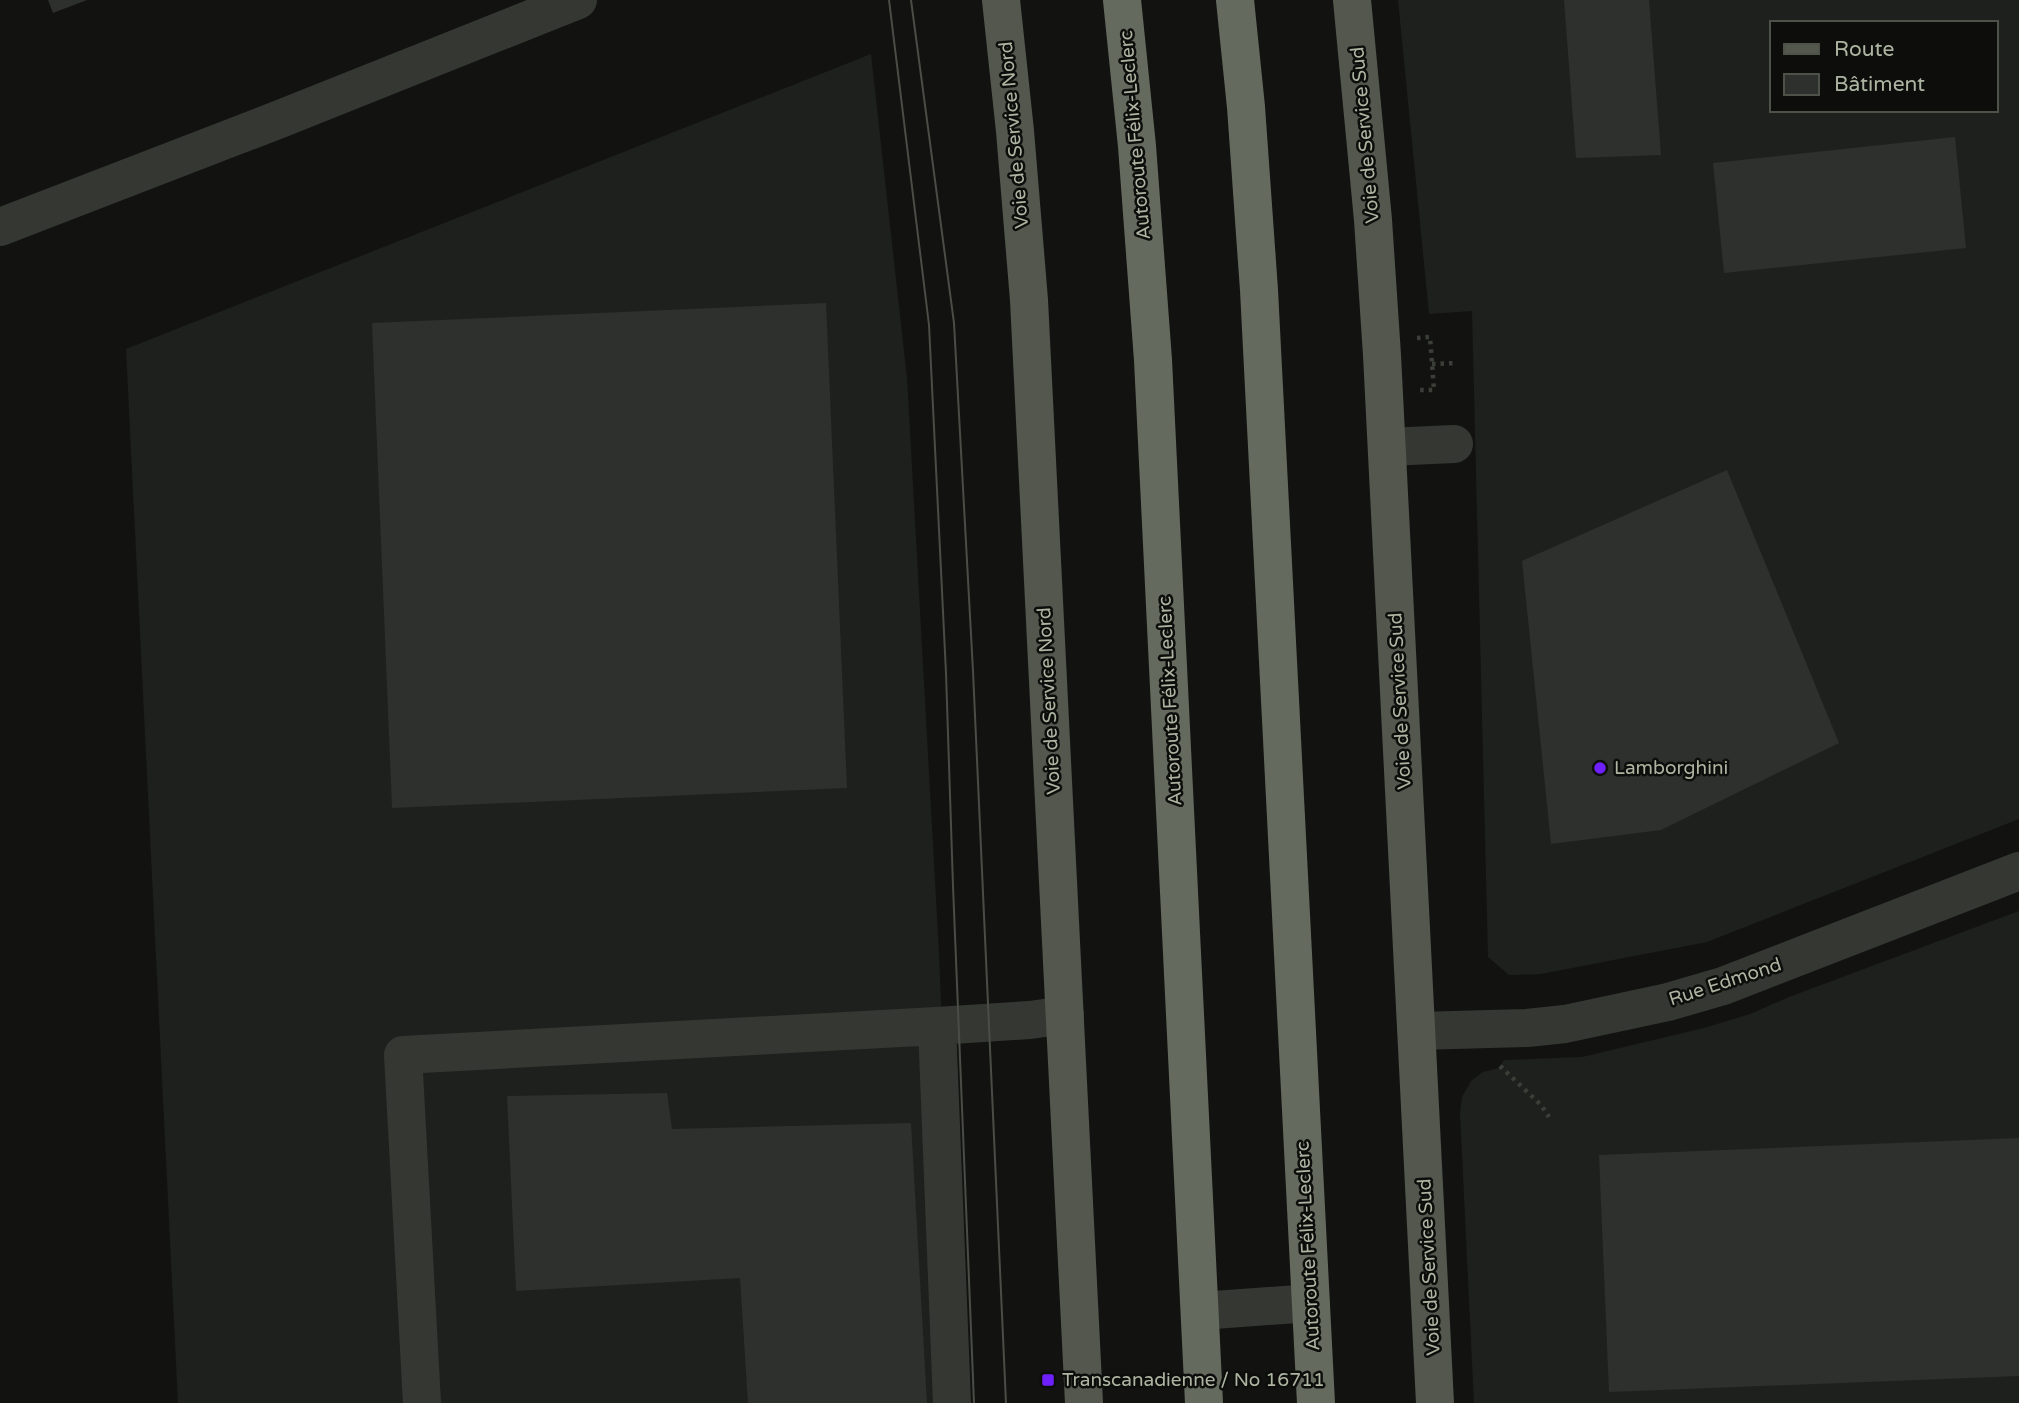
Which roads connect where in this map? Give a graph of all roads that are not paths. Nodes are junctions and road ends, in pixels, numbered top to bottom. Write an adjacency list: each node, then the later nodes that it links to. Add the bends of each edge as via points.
1 (578, 0): 6 (street)
2 (1001, 0): 10 (main road, Voie de Service Nord, via 1029,300)
3 (1122, 0): 14 (highway, Autoroute Félix-Leclerc, via 1153,360)
4 (1236, 0): 13 (highway, Autoroute Félix-Leclerc, via 1258,277)
5 (1352, 0): 8 (main road, Voie de Service Sud, via 1373,220)
6 (0, 227)
7 (1454, 444): 8 (street)
8 (1387, 447): 12 (main road, Voie de Service Sud)
9 (2019, 871): 12 (street, Rue Edmond, via 1723,986 1668,1002 1566,1024)
10 (1065, 1015): 11 (street); 17 (main road, Voie de Service Nord)
11 (937, 1026): 15 (street, via 403,1055); 16 (street)
12 (1417, 1031): 21 (main road, Voie de Service Sud)
13 (1311, 1303): 14 (street); 20 (highway, Autoroute Félix-Leclerc)
14 (1200, 1311): 18 (highway); 19 (highway, Autoroute Félix-Leclerc)
15 (422, 1403)
16 (952, 1403)
17 (1084, 1403)
18 (1194, 1403)
19 (1204, 1403)
20 (1316, 1403)
21 (1436, 1403)

